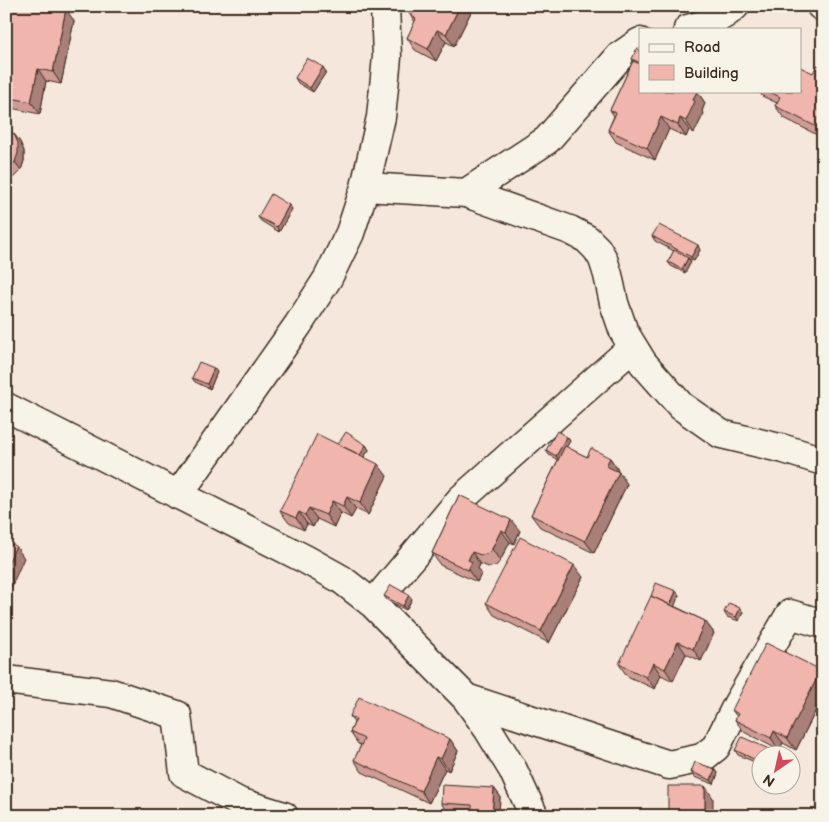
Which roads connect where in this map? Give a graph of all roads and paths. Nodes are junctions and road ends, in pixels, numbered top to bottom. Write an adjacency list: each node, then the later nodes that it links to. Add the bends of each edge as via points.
1 (385, 6): 5 (street, via 387,58 381,117)
2 (736, 6): 3 (street, via 710,23)
3 (692, 28)
4 (639, 43): 6 (street, via 620,56 547,140)
5 (365, 187): 6 (street); 10 (street, via 350,233 328,278)
6 (466, 194): 7 (street, via 570,230 587,239 603,259 614,303)
7 (633, 347): 9 (street, via 681,406 708,427 721,434); 11 (street, via 461,499)
8 (6, 407): 10 (street)
9 (823, 461)
10 (178, 495): 11 (street, via 305,559 340,579)
11 (373, 604): 14 (street)
12 (823, 624): 14 (street, via 790,614 716,747 702,758 686,762 669,765)
13 (6, 680): 15 (street, via 111,693 177,715 184,773 239,802)
14 (466, 698): 16 (street, via 513,770)
15 (284, 816)
16 (534, 816)

